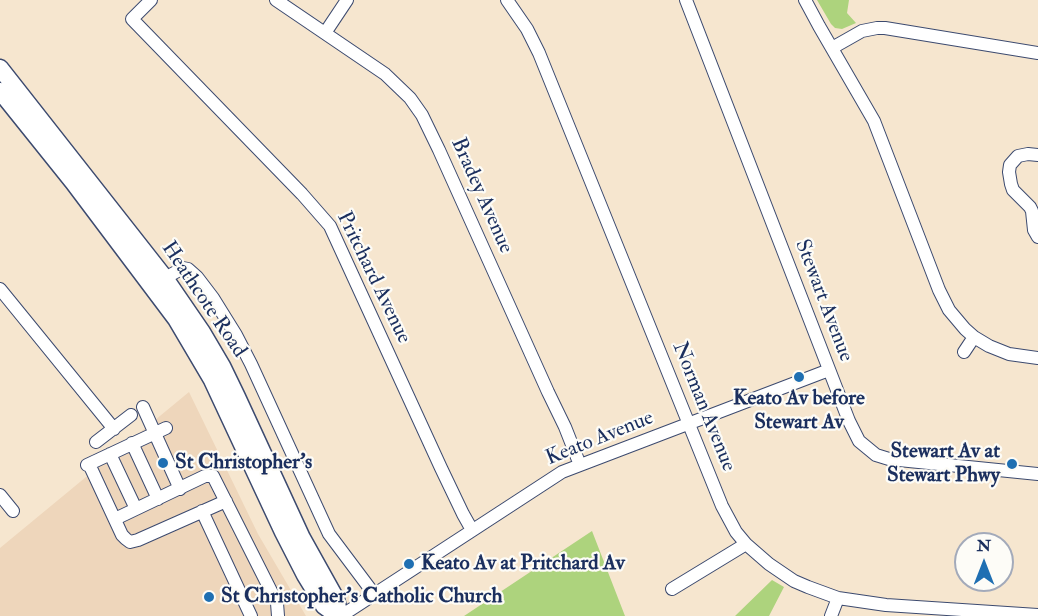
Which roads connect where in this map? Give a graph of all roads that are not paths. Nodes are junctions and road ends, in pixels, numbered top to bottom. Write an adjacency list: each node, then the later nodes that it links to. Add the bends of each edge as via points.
1 (151, 0): 38 (street, Pritchard Avenue, via 132,20 330,226)
2 (276, 0): 7 (street, Bradey Avenue)
3 (347, 0): 7 (street)
4 (507, 0): 22 (street, Norman Avenue, via 539,53)
5 (686, 0): 19 (street, Stewart Avenue)
6 (805, 0): 8 (street)
7 (325, 33): 28 (street, Bradey Avenue, via 395,82 422,115)
8 (831, 48): 9 (street, via 862,32 885,28); 16 (street, via 874,121 943,301)
9 (1038, 53)
10 (0, 68): 14 (main road, Heathcote Road)
11 (0, 91): 47 (main road, Heathcote Road, via 181,327 220,396 305,575 324,606)
12 (1038, 155): 13 (street, via 1018,156 1009,171 1013,190 1032,211)
13 (1038, 237)
14 (165, 278): 41 (street, via 188,268 213,298 246,355 329,534); 47 (main road, Heathcote Road, via 229,380 302,538 336,600)
15 (1, 292): 23 (street)
16 (974, 337): 17 (street); 18 (street, via 1009,354)
17 (964, 352)
18 (1038, 358)
19 (829, 370): 22 (street, Keato Avenue); 29 (street, Stewart Avenue, via 855,435 876,455)
20 (143, 407): 24 (street)
21 (131, 415): 23 (street)
22 (688, 424): 28 (street, Keato Avenue); 39 (street, Norman Avenue, via 722,506)
23 (114, 429): 25 (street)
24 (160, 430): 26 (street); 30 (street)
25 (96, 442)
26 (132, 443): 27 (street); 32 (street)
27 (110, 454): 34 (street); 37 (street, via 88,464)
28 (580, 465): 38 (street, Keato Avenue, via 555,476)
29 (1038, 474)
30 (180, 489): 32 (street); 33 (street, via 213,476)
31 (0, 495): 35 (street)
32 (158, 499): 34 (street)
33 (226, 501): 36 (street); 46 (street, via 277,603)
34 (136, 509): 37 (street)
35 (13, 511)
36 (202, 511): 37 (street, via 132,542 124,537); 45 (street)
37 (115, 519)
38 (472, 530): 41 (street, Keato Avenue)
39 (746, 544): 40 (street); 42 (street, Norman Avenue, via 794,580)
40 (672, 589)
41 (374, 594): 47 (street, Keato Avenue)
42 (838, 598): 43 (street, Norman Avenue); 48 (street)
43 (956, 613): 44 (street, Norman Avenue)
44 (1038, 615)
45 (251, 616)
46 (278, 616)
47 (340, 616)
48 (831, 616)

